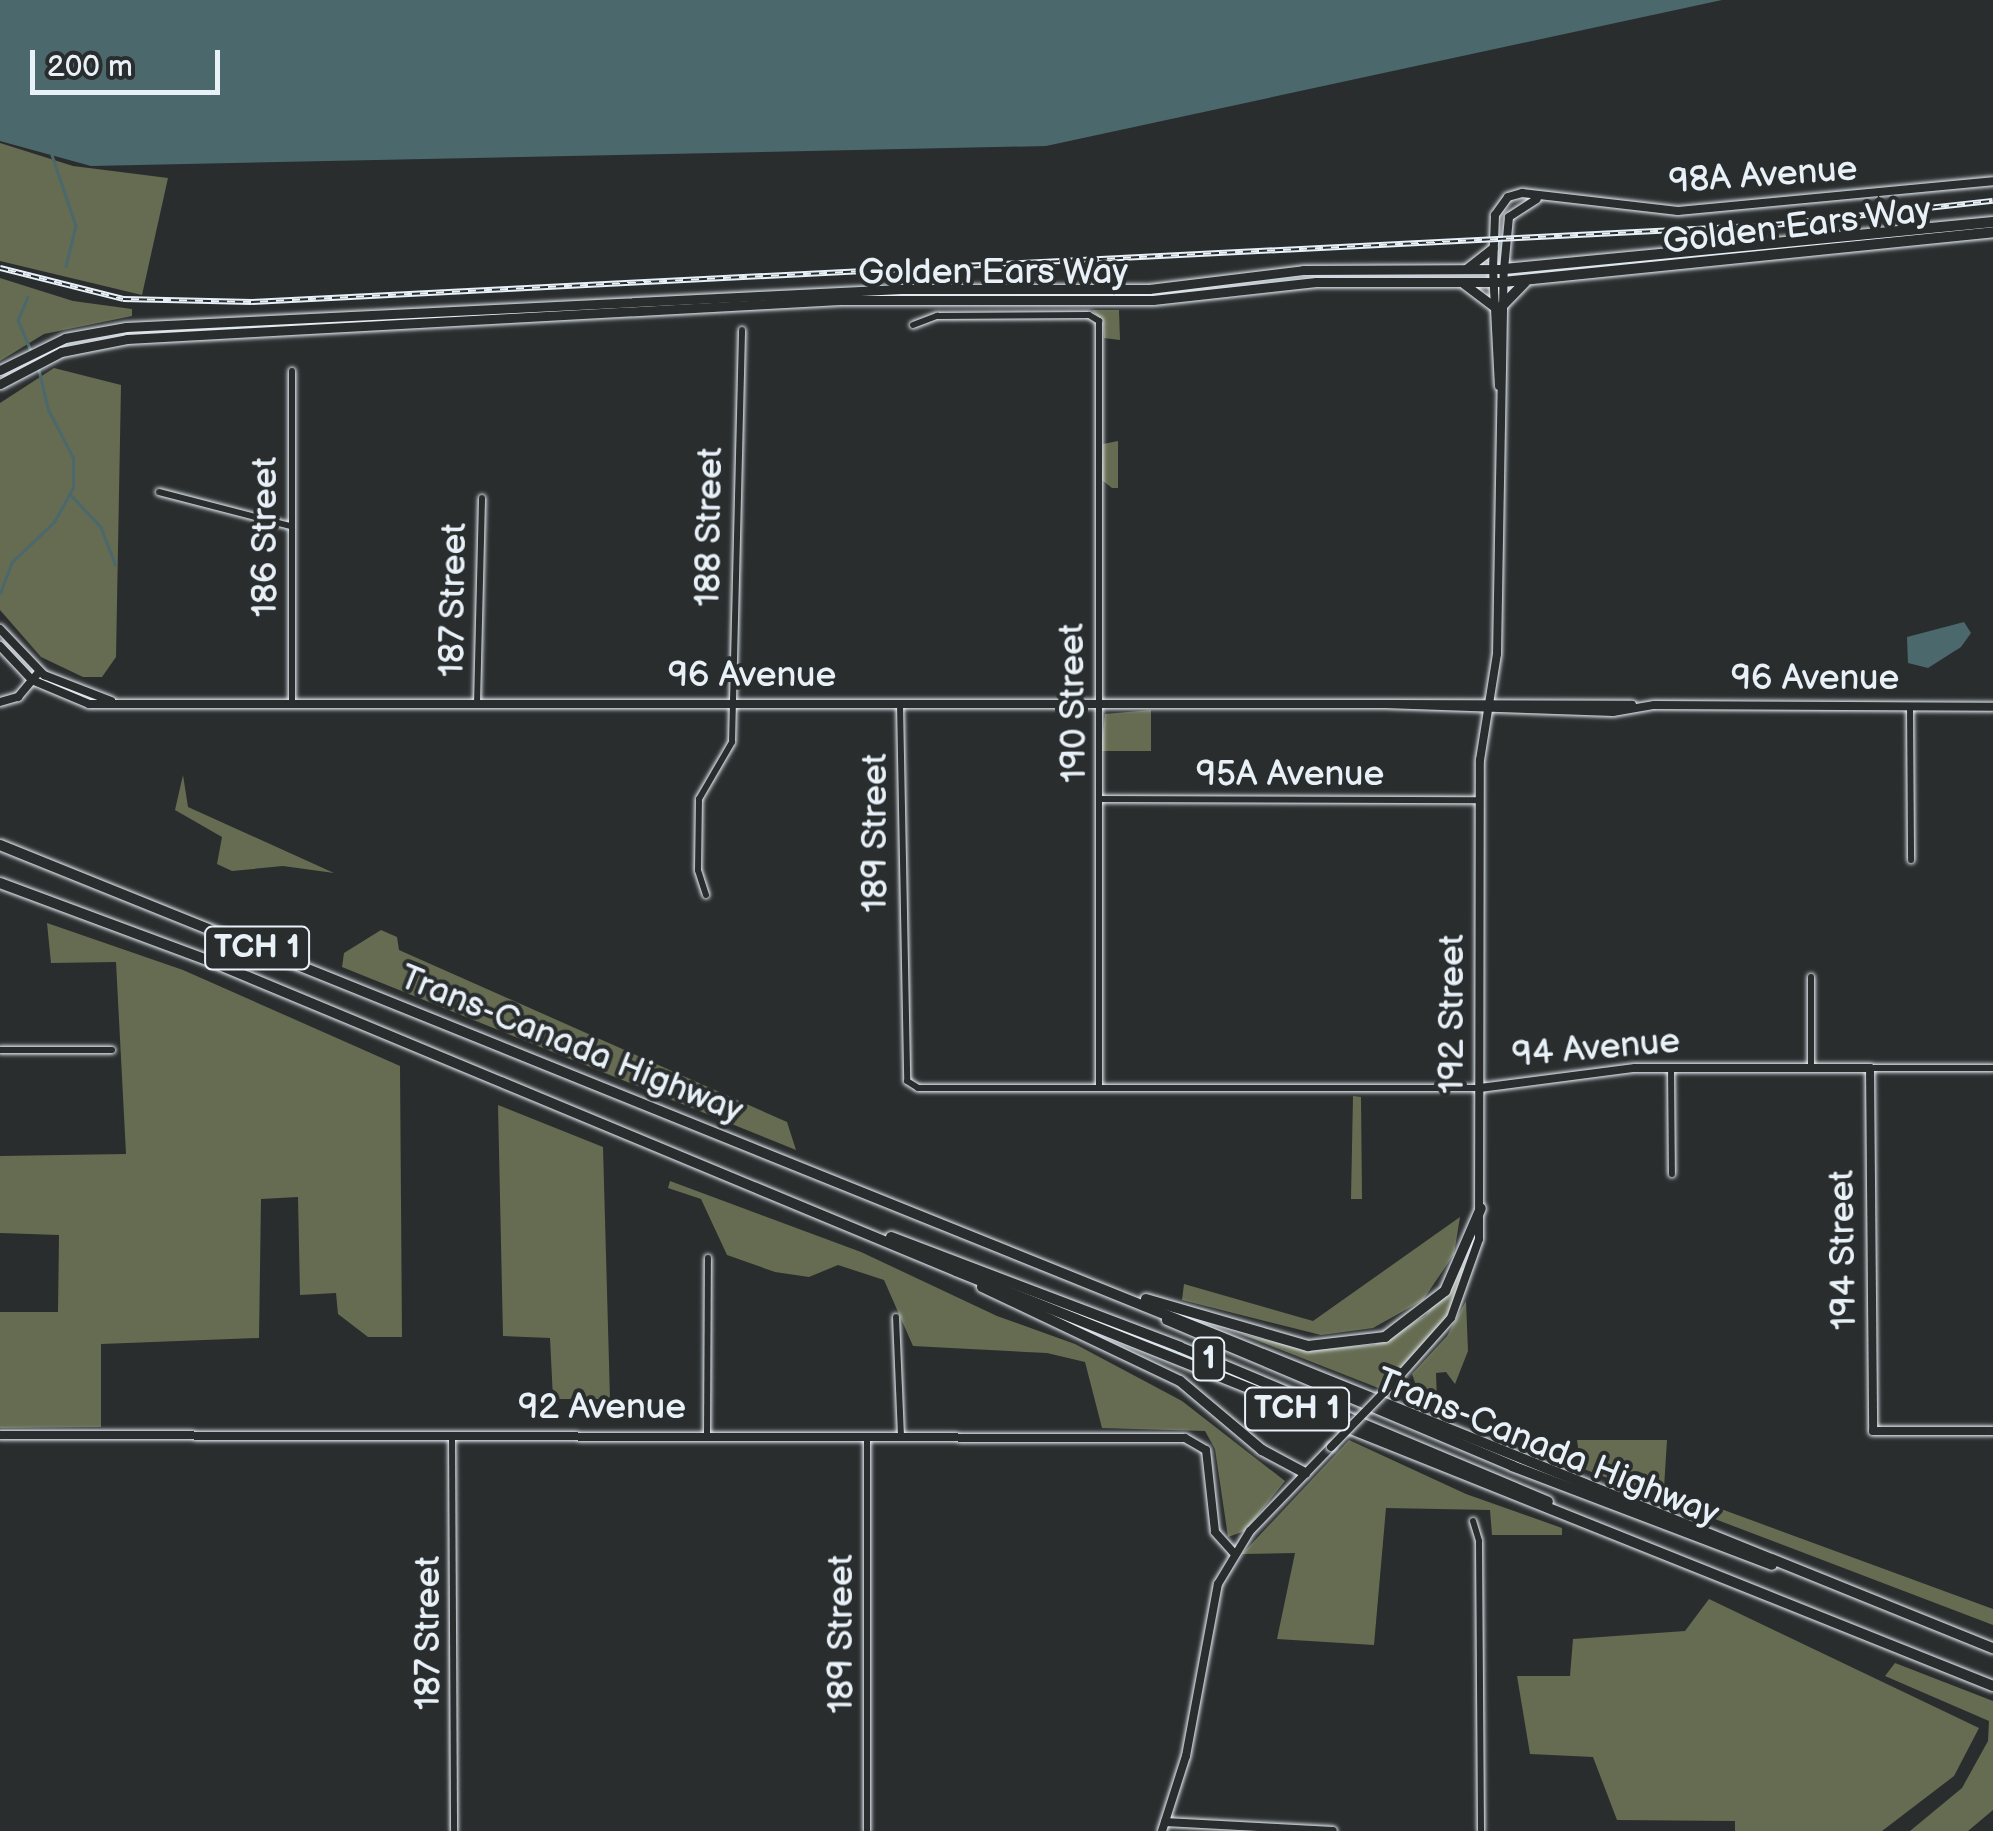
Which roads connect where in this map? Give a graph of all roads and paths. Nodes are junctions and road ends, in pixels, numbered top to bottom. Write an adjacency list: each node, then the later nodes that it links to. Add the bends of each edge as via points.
1 (1993, 181): 2 (main road, 98A Avenue, via 1678,211)
2 (1537, 199): 5 (main road, 192 Street, via 1522,194 1502,202); 7 (main road, 192 Street, via 1508,216)
3 (1993, 222): 7 (highway, Golden Ears Way)
4 (1993, 232): 8 (highway, Golden Ears Way)
5 (1493, 248): 6 (main road); 7 (main road, 192 Street)
6 (1466, 269): 7 (main road, Golden Ears Way); 14 (main road, Golden Ears Way, via 1285,271 1149,288 872,290 126,327 66,338)
7 (1499, 269): 9 (main road, 192 Street)
8 (1526, 281): 9 (highway, Golden Ears Way); 11 (highway)
9 (1498, 282): 10 (main road, Golden Ears Way); 11 (main road, 192 Street)
10 (1461, 283): 11 (main road); 16 (main road, Golden Ears Way, via 1302,283 1152,300 840,300 82,346)
11 (1498, 306): 31 (main road, 192 Street, via 1497,654)
12 (913, 325): 30 (street, 190 Street, via 937,316 1098,318)
13 (742, 330): 28 (street, 188 Street)
14 (0, 370)
15 (292, 370): 19 (street, 186 Street)
16 (0, 384)
17 (159, 492): 19 (street)
18 (482, 498): 27 (street, 187 Street)
19 (290, 526): 25 (street, 186 Street)
20 (0, 629): 22 (main road)
21 (0, 646): 23 (main road)
22 (39, 672): 23 (main road); 26 (main road, 96 Avenue)
23 (32, 680): 24 (main road, via 18,697); 26 (main road, 96 Avenue, via 89,704)
24 (0, 702)
25 (292, 703): 26 (main road, 96 Avenue); 27 (main road, 96 Avenue)
26 (120, 704)
27 (477, 704): 28 (main road, 96 Avenue)
28 (733, 704): 29 (main road, 96 Avenue); 39 (street, 188 Street, via 729,755 698,800 698,870)
29 (900, 704): 30 (main road, 96 Avenue); 47 (street, 189 Street)
30 (1097, 704): 31 (main road, 96 Avenue); 34 (street, 190 Street)
31 (1487, 705): 32 (main road, 96 Avenue, via 1613,712 1636,706); 35 (main road, 192 Street)
32 (1910, 707): 33 (main road, 96 Avenue); 37 (street)
33 (1993, 707)
34 (1100, 799): 35 (street, 95A Avenue); 48 (street, 190 Street)
35 (1480, 800): 49 (main road, 192 Street)
36 (0, 845): 55 (highway, Trans-Canada Highway / TCH 1)
37 (1912, 860)
38 (0, 883): 51 (highway, Trans-Canada Highway / TCH 1, via 212,962)
39 (706, 895)
40 (1810, 977): 44 (street)
41 (0, 1050): 42 (street)
42 (112, 1050)
43 (1670, 1068): 44 (main road, 94 Avenue); 49 (main road, 94 Avenue); 50 (street)
44 (1812, 1068): 45 (main road, 94 Avenue)
45 (1870, 1068): 46 (street, 94 Avenue); 57 (main road, 194 Street, via 1873,1432)
46 (1993, 1068)
47 (907, 1081): 48 (street, 94 Avenue, via 918,1088)
48 (1100, 1087): 49 (street, 94 Avenue)
49 (1480, 1088): 52 (main road, 192 Street)
50 (1672, 1174)
51 (770, 1194): 54 (highway, Trans-Canada Highway / TCH 1); 65 (highway, Trans-Canada Highway / 1, via 1147,1334)
52 (1480, 1208): 55 (highway, via 1446,1290 1385,1337 1348,1346 1308,1346); 63 (main road, 192 Street, bridge, via 1475,1259 1461,1300)
53 (708, 1258): 60 (street)
54 (956, 1271): 63 (highway, via 1169,1374 1268,1454); 65 (highway, Trans-Canada Highway / TCH 1)
55 (1088, 1283): 67 (highway, Trans-Canada Highway / TCH 1)
56 (896, 1317): 61 (street)
57 (1993, 1432)
58 (0, 1435): 59 (main road, 92 Avenue)
59 (452, 1435): 60 (main road, 92 Avenue); 70 (street, 187 Street)
60 (707, 1436): 62 (main road, 92 Avenue)
61 (901, 1436): 62 (main road, 92 Avenue); 66 (main road, 92 Avenue, via 1185,1438 1202,1444 1215,1532)
62 (867, 1437): 71 (street, 189 Street)
63 (1306, 1473): 66 (main road, 192 Street)
64 (1474, 1521): 73 (street, via 1480,1541)
65 (1640, 1544): 68 (highway, Trans-Canada Highway / TCH 1)
66 (1234, 1553): 69 (main road, 192 Street, via 1214,1596 1191,1730)
67 (1993, 1648)
68 (1993, 1686)
69 (1164, 1826): 72 (main road)
70 (454, 1831)
71 (867, 1831)
72 (1332, 1831)
73 (1481, 1831)

